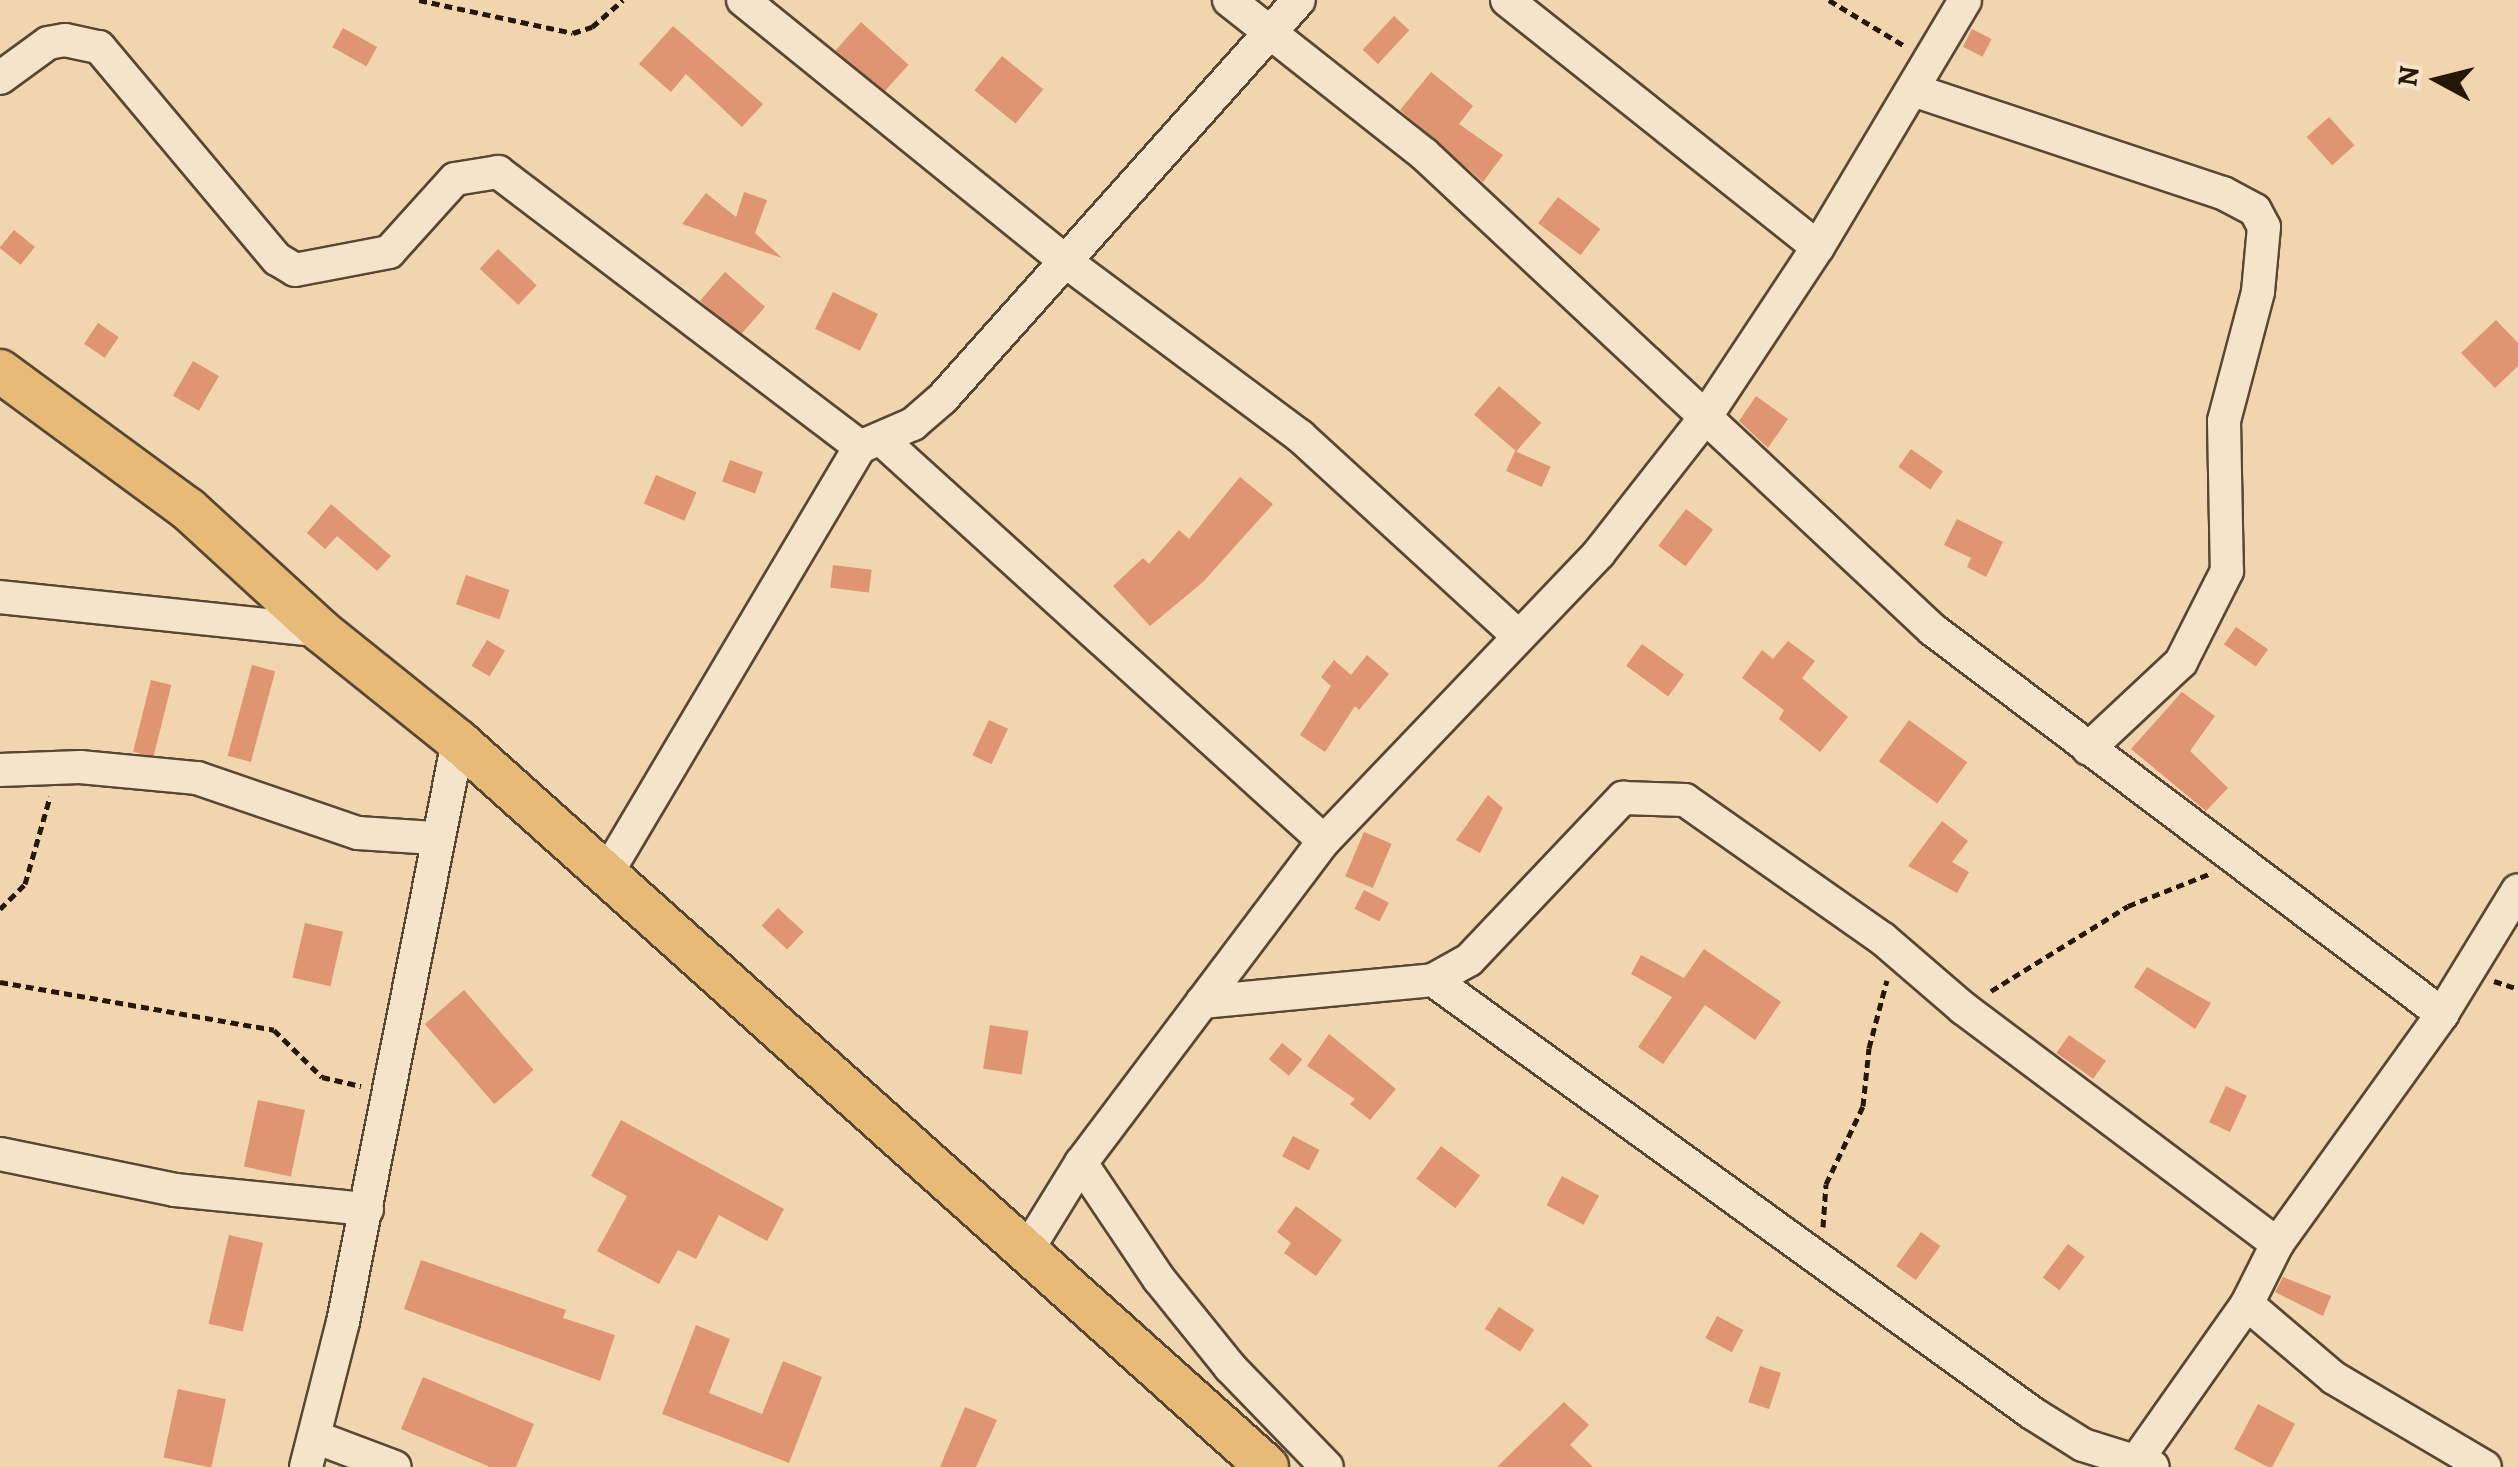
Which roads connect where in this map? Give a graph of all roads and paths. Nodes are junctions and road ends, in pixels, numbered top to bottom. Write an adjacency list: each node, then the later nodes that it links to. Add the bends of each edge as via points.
1 (418, 0): 2 (path, via 562,33 592,28)
2 (623, 0)
3 (744, 0): 14 (street)
4 (1229, 0): 9 (street)
5 (1299, 0): 9 (street)
6 (1507, 0): 13 (street)
7 (1829, 0): 10 (path)
8 (1965, 0): 10 (street)
9 (1269, 34): 14 (street); 16 (street, via 1424,154)
10 (1929, 61): 12 (street)
11 (0, 78): 17 (street, via 48,44 65,40 99,48 277,259 295,270 389,252 455,179 498,172)
12 (1913, 90): 13 (street); 22 (street, via 2223,193 2255,210 2264,227 2258,292 2224,422 2227,572 2180,662)
13 (1818, 247): 16 (street)
14 (1065, 261): 17 (street, via 942,400); 20 (street, via 1300,436)
15 (0, 370): 19 (main road, via 188,509)
16 (1704, 420): 20 (street, via 1598,554); 22 (street, via 1933,630)
17 (872, 444): 26 (street); 28 (street)
18 (0, 597): 19 (street)
19 (321, 631): 21 (main road)
20 (1518, 636): 26 (street)
21 (458, 740): 25 (street); 28 (main road)
22 (2088, 750): 27 (street)
23 (80, 768): 24 (street); 25 (street, via 197,778 358,833); 30 (path, via 53,790 25,884)
24 (0, 770)
25 (434, 838): 37 (street)
26 (1324, 842): 34 (street)
27 (2245, 866): 35 (path, via 2178,881); 36 (street)
28 (606, 873): 42 (main road)
29 (2518, 890): 36 (street)
30 (0, 909)
31 (1883, 939): 32 (street, via 1685,800 1641,794 1623,798 1469,960); 35 (street); 43 (path, via 1887,982 1868,1048 1863,1106 1826,1184)
32 (1432, 980): 34 (street); 43 (street, via 1589,1087)
33 (0, 982): 37 (path, via 274,1030 322,1077)
34 (1202, 1002): 39 (street)
35 (1962, 1008): 41 (street)
36 (2442, 1014): 41 (street)
37 (386, 1090): 40 (street)
38 (0, 1154): 40 (street, via 175,1190)
39 (1081, 1163): 42 (street); 49 (street, via 1218,1352)
40 (366, 1209): 45 (street)
41 (2278, 1244): 44 (street)
42 (1026, 1252): 48 (main road)
43 (1825, 1265): 46 (street, via 2069,1438)
44 (2247, 1304): 46 (street); 50 (street, via 2334,1378)
45 (310, 1452): 47 (street)
46 (2141, 1465)
47 (395, 1467)
48 (1267, 1467)
49 (1327, 1467)
50 (2485, 1467)

